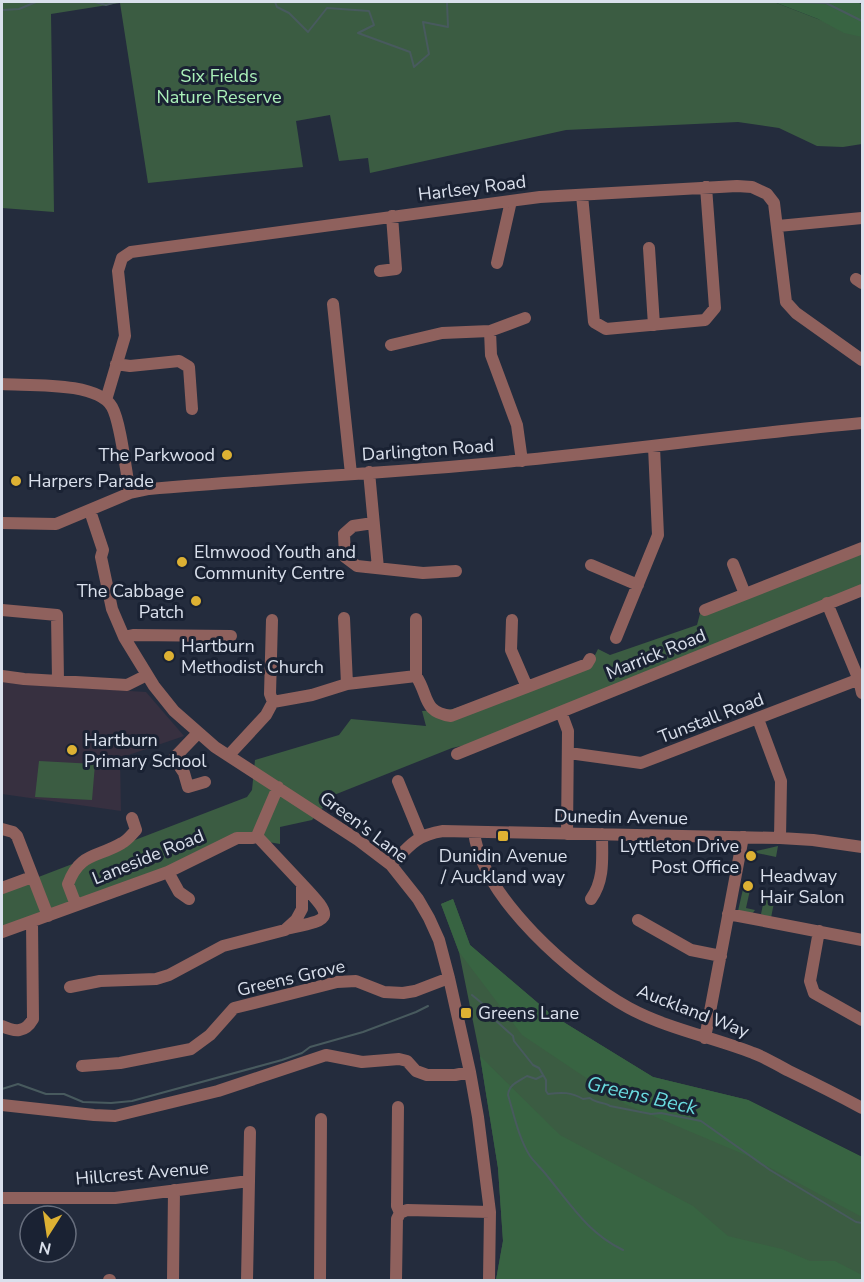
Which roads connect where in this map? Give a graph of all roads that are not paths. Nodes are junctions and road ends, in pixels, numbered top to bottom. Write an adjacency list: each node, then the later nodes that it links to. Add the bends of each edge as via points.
1 (706, 187): 2 (street, Harlsey Road); 6 (street, Harlsey Road, via 752,187 767,194 774,203); 12 (street, via 715,308 705,320)
2 (582, 195): 3 (street, Harlsey Road); 12 (street, via 594,321 606,329)
3 (511, 201): 4 (street, Harlsey Road); 8 (street)
4 (392, 216): 9 (street, via 396,269); 16 (street, Harlsey Road, via 131,252 122,258 118,271 125,336)
5 (862, 218): 6 (street)
6 (778, 226): 15 (street, Harlsey Road, via 786,302)
7 (649, 248): 12 (street)
8 (497, 263)
9 (380, 272)
10 (333, 304): 24 (street)
11 (525, 318): 13 (street)
12 (654, 325)
13 (490, 331): 14 (street, via 442,333); 22 (street, via 491,355 517,424)
14 (391, 345)
15 (862, 360)
16 (116, 364): 18 (street, Harlsey Road); 19 (street, via 180,361 189,367)
17 (2, 384): 18 (street, via 77,389)
18 (106, 400): 25 (street, via 116,420)
19 (192, 409)
20 (862, 423): 21 (street, Darlington Road)
21 (654, 447): 22 (street, Darlington Road); 34 (street, via 658,535)
22 (522, 460): 23 (street, Darlington Road)
23 (369, 472): 24 (street, Darlington Road); 28 (street)
24 (351, 474): 25 (street, Darlington Road)
25 (130, 493): 26 (street, Darlington Road)
26 (84, 513): 27 (street, Darlington Road, via 56,524); 45 (street, Green's Lane, via 103,550 112,609)
27 (2, 523)
28 (373, 523): 32 (street); 32 (street, via 353,526 344,534 345,557 357,566)
29 (862, 548): 36 (street)
30 (733, 564): 36 (street)
31 (591, 565): 34 (street)
32 (378, 568): 33 (street, via 423,573)
33 (456, 571)
34 (638, 585): 46 (street)
35 (862, 590): 37 (street, Marrick Road)
36 (745, 594): 39 (street)
37 (827, 603): 51 (street); 57 (street, Marrick Road)
38 (2, 610): 52 (street, via 57,615)
39 (713, 611)
40 (344, 618): 53 (street)
41 (416, 619): 50 (street)
42 (272, 620): 56 (street)
43 (512, 620): 54 (street, via 511,650)
44 (231, 636): 45 (street)
45 (124, 638): 48 (street, Green's Lane)
46 (616, 638)
47 (590, 659): 54 (street, via 587,664)
48 (147, 675): 52 (street, via 127,685); 59 (street, Green's Lane, via 174,711)
49 (2, 676): 52 (street)
50 (416, 676): 53 (street); 54 (street, via 428,705 439,715 451,716)
51 (861, 679): 55 (street); 58 (street, Tunstall Road)
52 (58, 681)
53 (347, 684): 56 (street)
54 (527, 687)
55 (862, 693)
56 (273, 702): 62 (street)
57 (561, 712): 60 (street, Marrick Road); 61 (street, via 568,731)
58 (758, 719): 61 (street, Tunstall Road, via 641,763); 74 (street, via 781,780)
59 (198, 733): 62 (street, Green's Lane); 64 (street, via 170,754 184,773 188,787)
60 (460, 751)
61 (569, 753): 69 (street)
62 (229, 755): 65 (street, Green's Lane)
63 (398, 781): 72 (street)
64 (205, 782)
65 (278, 787): 71 (street); 76 (street, Green's Lane)
66 (137, 827): 83 (street, via 124,842 78,865 68,884)
67 (2, 829): 78 (street, via 17,836)
68 (474, 832): 69 (street, Dunedin Avenue); 72 (street, Dunedin Avenue, via 443,831); 97 (street, Auckland Way, via 476,846 493,882 557,957 629,1008)
69 (567, 834): 70 (street, Dunedin Avenue)
70 (602, 834): 73 (street, Dunedin Avenue); 82 (street, via 602,876)
71 (257, 836): 77 (street, Laneside Road, via 237,838); 79 (street)
72 (421, 837): 76 (street, Dunedin Avenue)
73 (742, 837): 74 (street, Dunedin Avenue); 84 (street)
74 (780, 838): 75 (street, Dunedin Avenue)
75 (862, 847)
76 (390, 865): 93 (street, Green's Lane, via 429,918)
77 (168, 872): 81 (street, via 179,892); 83 (street, Laneside Road)
78 (33, 877): 80 (street); 85 (street)
79 (302, 884): 88 (street, via 302,909); 88 (street, via 325,913 317,922)
80 (2, 888)
81 (189, 899)
82 (591, 899)
83 (76, 905): 85 (street, Laneside Road)
84 (728, 914): 89 (street); 92 (street)
85 (48, 916): 87 (street, Laneside Road)
86 (638, 920): 92 (street, via 691,950)
87 (32, 922): 90 (street, Laneside Road); 96 (street, via 33,1019 21,1031)
88 (285, 930): 94 (street, via 224,946 156,979 100,981)
89 (819, 931): 91 (street); 95 (street, via 810,981 814,993)
90 (2, 932)
91 (862, 940)
92 (720, 956): 97 (street)
93 (449, 978): 100 (street, Greens Grove, via 403,993 344,981 243,1009 234,1008 210,1035 191,1048 120,1063); 101 (street, Green's Lane)
94 (70, 987)
95 (862, 1020)
96 (2, 1026)
97 (705, 1038): 104 (street, Auckland Way, via 754,1053)
98 (354, 1047): 99 (street)
99 (350, 1060): 101 (street, via 399,1059 427,1075); 102 (street, via 334,1055 318,1057 193,1103 115,1116)
100 (88, 1062)
101 (470, 1072): 110 (street, Green's Lane)
102 (2, 1104)
103 (398, 1107): 111 (street)
104 (862, 1108)
105 (321, 1119): 115 (street, via 325,1209)
106 (250, 1132): 107 (street)
107 (249, 1181): 108 (street, Hillcrest Avenue); 114 (street)
108 (174, 1190): 109 (street, Hillcrest Avenue, via 112,1198); 113 (street)
109 (2, 1198)
110 (490, 1212): 111 (street); 112 (street, Green's Lane)
111 (400, 1213): 116 (street)
112 (487, 1276)
113 (173, 1281)
114 (247, 1281)
115 (320, 1281)
116 (396, 1281)

